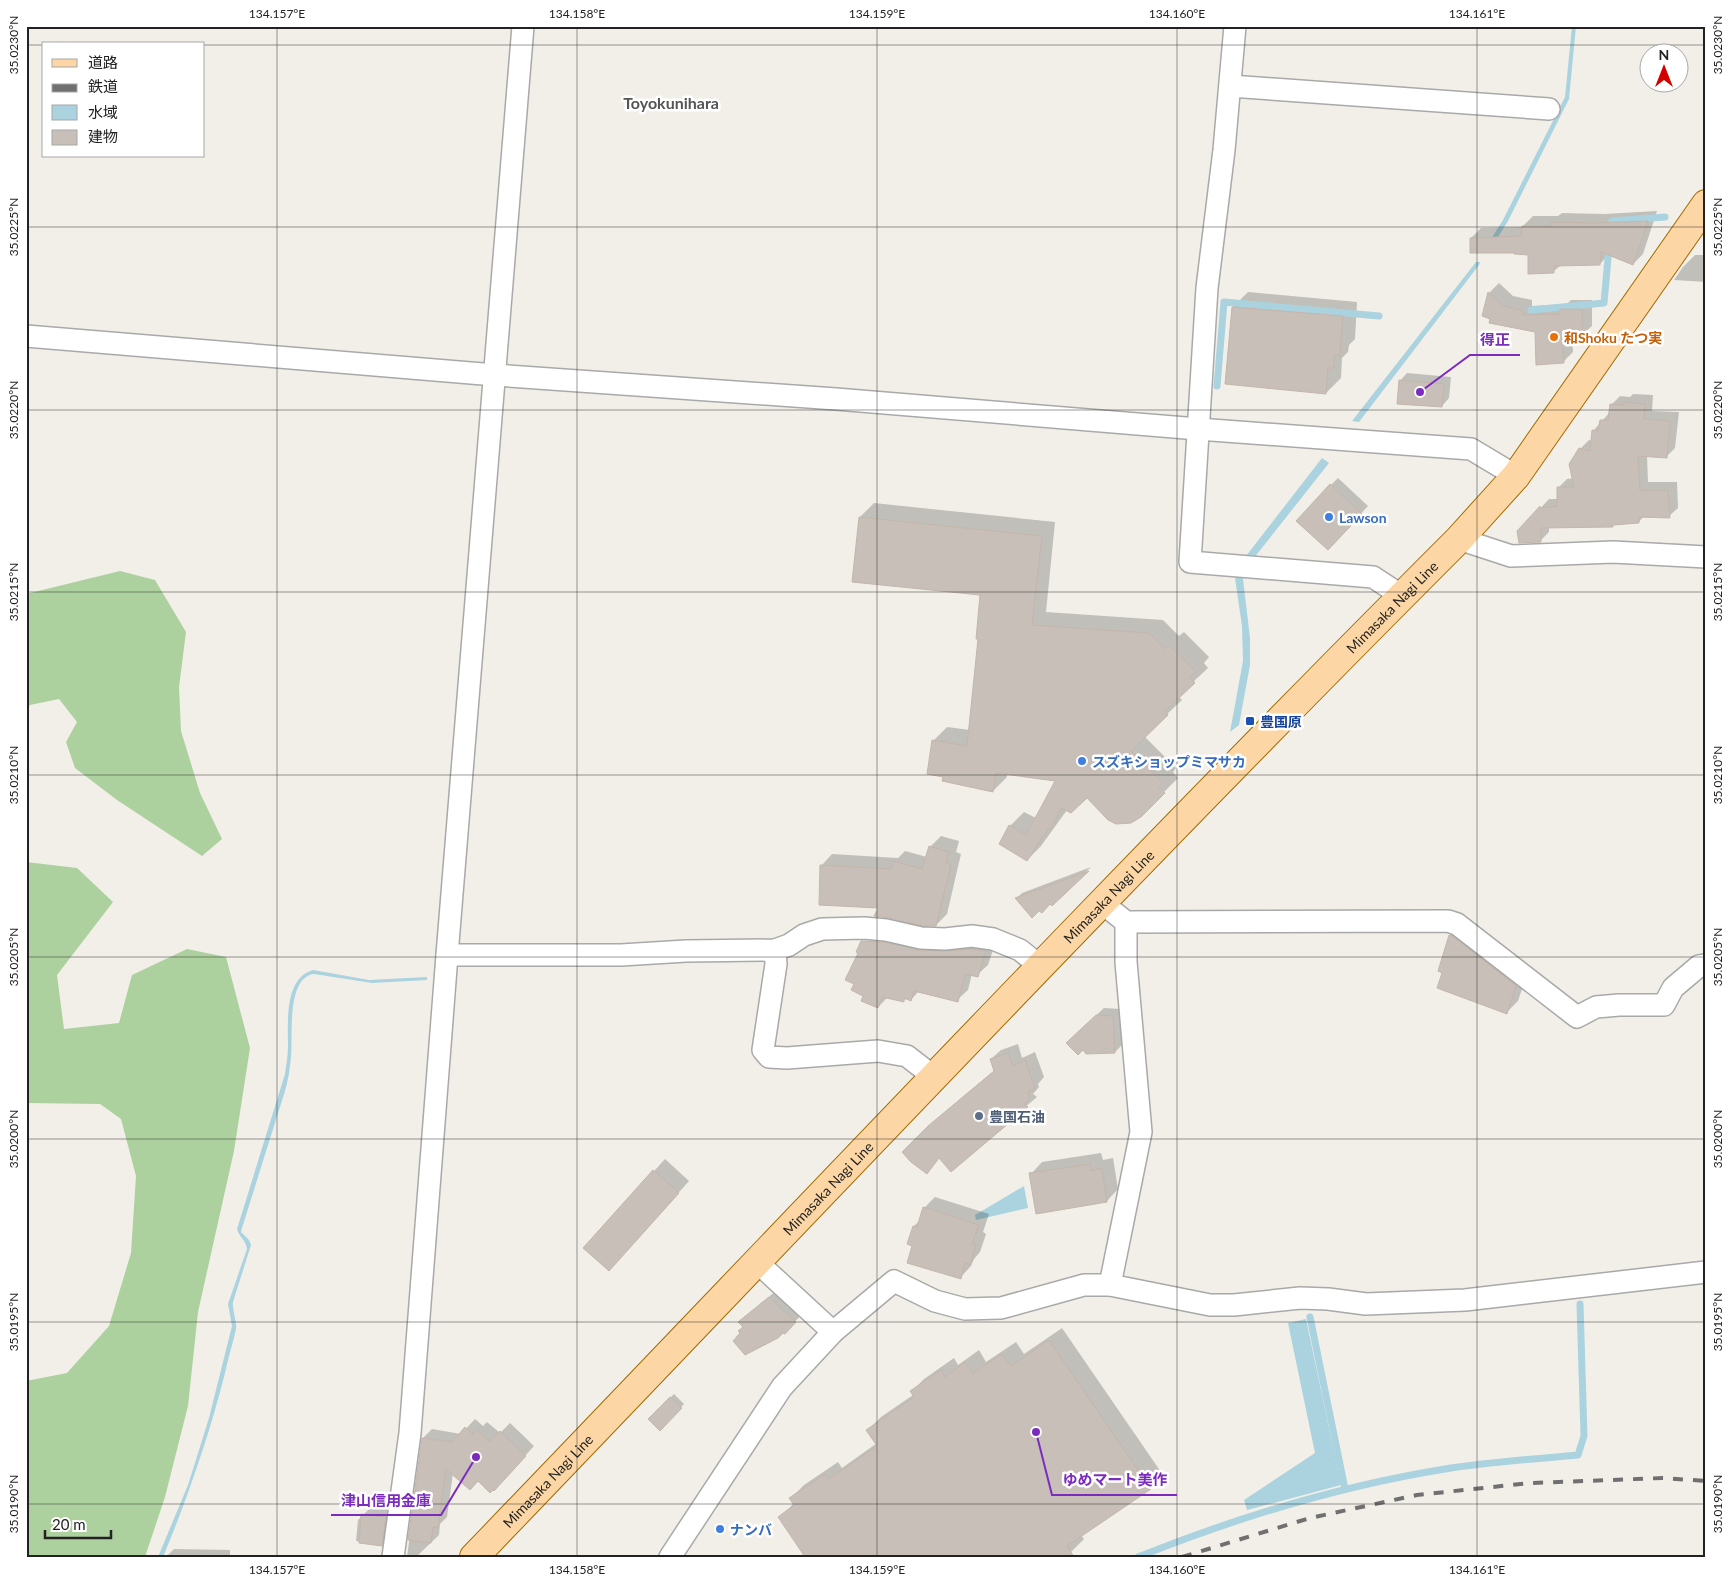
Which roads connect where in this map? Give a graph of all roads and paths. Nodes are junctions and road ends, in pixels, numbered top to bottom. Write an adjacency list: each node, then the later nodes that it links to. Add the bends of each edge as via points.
1 (523, 26): 7 (street)
2 (1235, 26): 3 (street)
3 (1230, 86): 4 (street); 8 (street, via 1207,288)
4 (1550, 109)
5 (1706, 204): 9 (main road, Mimasaka Nagi Line)
6 (26, 336): 7 (street)
7 (495, 375): 8 (street); 16 (street)
8 (1198, 429): 9 (street, via 1471,449); 12 (street, via 1190,562 1373,577)
9 (1516, 476): 10 (main road, Mimasaka Nagi Line)
10 (1459, 539): 11 (street, via 1511,556 1613,552); 12 (main road, Mimasaka Nagi Line)
11 (1706, 557)
12 (1402, 596): 13 (main road, Mimasaka Nagi Line)
13 (1102, 903): 14 (street); 18 (main road, Mimasaka Nagi Line)
14 (1126, 922): 17 (street, via 1448,921 1457,924 1577,1017 1596,1007 1664,1006 1673,988 1699,966); 22 (street, via 1126,962 1141,1132)
15 (775, 950): 16 (street, via 621,955); 18 (street, via 822,929 864,928 921,938 972,936 993,939 1020,950); 19 (street, via 776,964 763,1050 769,1057 878,1051 906,1056)
16 (447, 955): 24 (street, via 410,1433)
17 (1706, 965)
18 (1040, 966): 19 (main road, Mimasaka Nagi Line)
19 (934, 1077): 20 (main road, Mimasaka Nagi Line)
20 (757, 1262): 23 (street); 25 (main road, Mimasaka Nagi Line)
21 (1706, 1272): 22 (street, via 1465,1300 1366,1304 1300,1298 1210,1305)
22 (1110, 1285): 23 (street, via 1084,1285 1001,1308 965,1309 935,1301 894,1280)
23 (833, 1332): 26 (street, via 782,1388)
24 (393, 1557)
25 (474, 1557)
26 (670, 1557)

